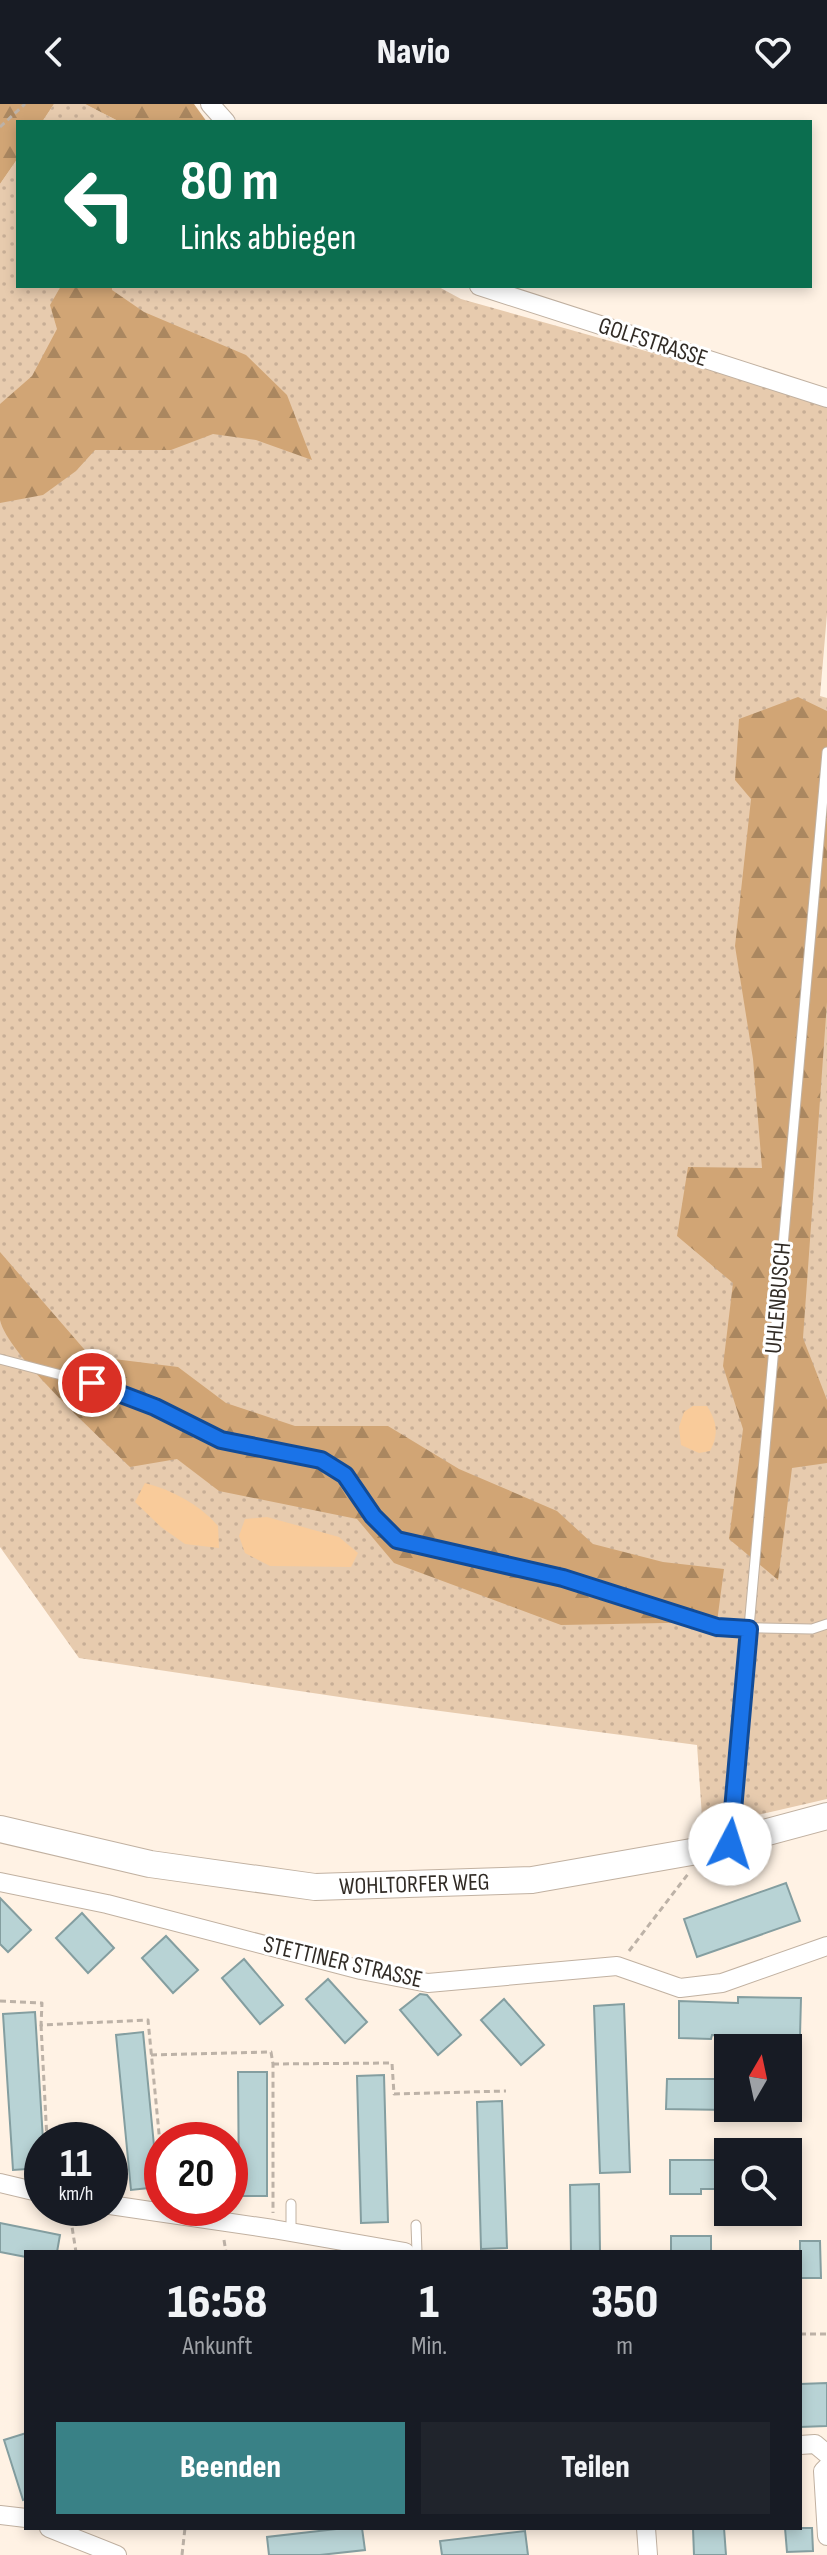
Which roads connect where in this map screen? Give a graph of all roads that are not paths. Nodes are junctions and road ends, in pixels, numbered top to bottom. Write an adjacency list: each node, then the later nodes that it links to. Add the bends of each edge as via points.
1 (210, 104): 2 (street)
2 (224, 120)
3 (485, 288): 4 (street, GOLFSTRASSE)
4 (827, 398)
5 (827, 752): 8 (lane, UHLENBUSCH)
6 (0, 1359): 8 (lane, via 92,1383 221,1440 321,1460 345,1475 397,1540 563,1578 717,1627)
7 (827, 1624): 8 (lane, via 812,1629)
8 (749, 1629): 11 (lane, UHLENBUSCH)
9 (827, 1816): 11 (main road, WOHLTORFER WEG)
10 (0, 1829): 11 (main road, WOHLTORFER WEG, via 150,1864 315,1887 532,1880)
11 (730, 1844)
12 (0, 1882): 13 (street, STETTINER STRASSE, via 428,1983 617,1966 680,1988 722,1983)
13 (827, 1946)
14 (0, 2183): 15 (street)
15 (24, 2189)
16 (291, 2204): 19 (lane)
17 (248, 2224): 19 (street)
18 (416, 2225): 21 (lane)
19 (282, 2230): 20 (street)
20 (394, 2250)
21 (417, 2250)
22 (802, 2445): 23 (street, via 815,2444)
23 (827, 2454)
24 (827, 2467): 29 (street)
25 (0, 2515): 26 (street)
26 (24, 2518)
27 (54, 2530): 30 (street)
28 (646, 2530): 31 (street)
29 (827, 2536)
30 (117, 2555)
31 (648, 2555)

